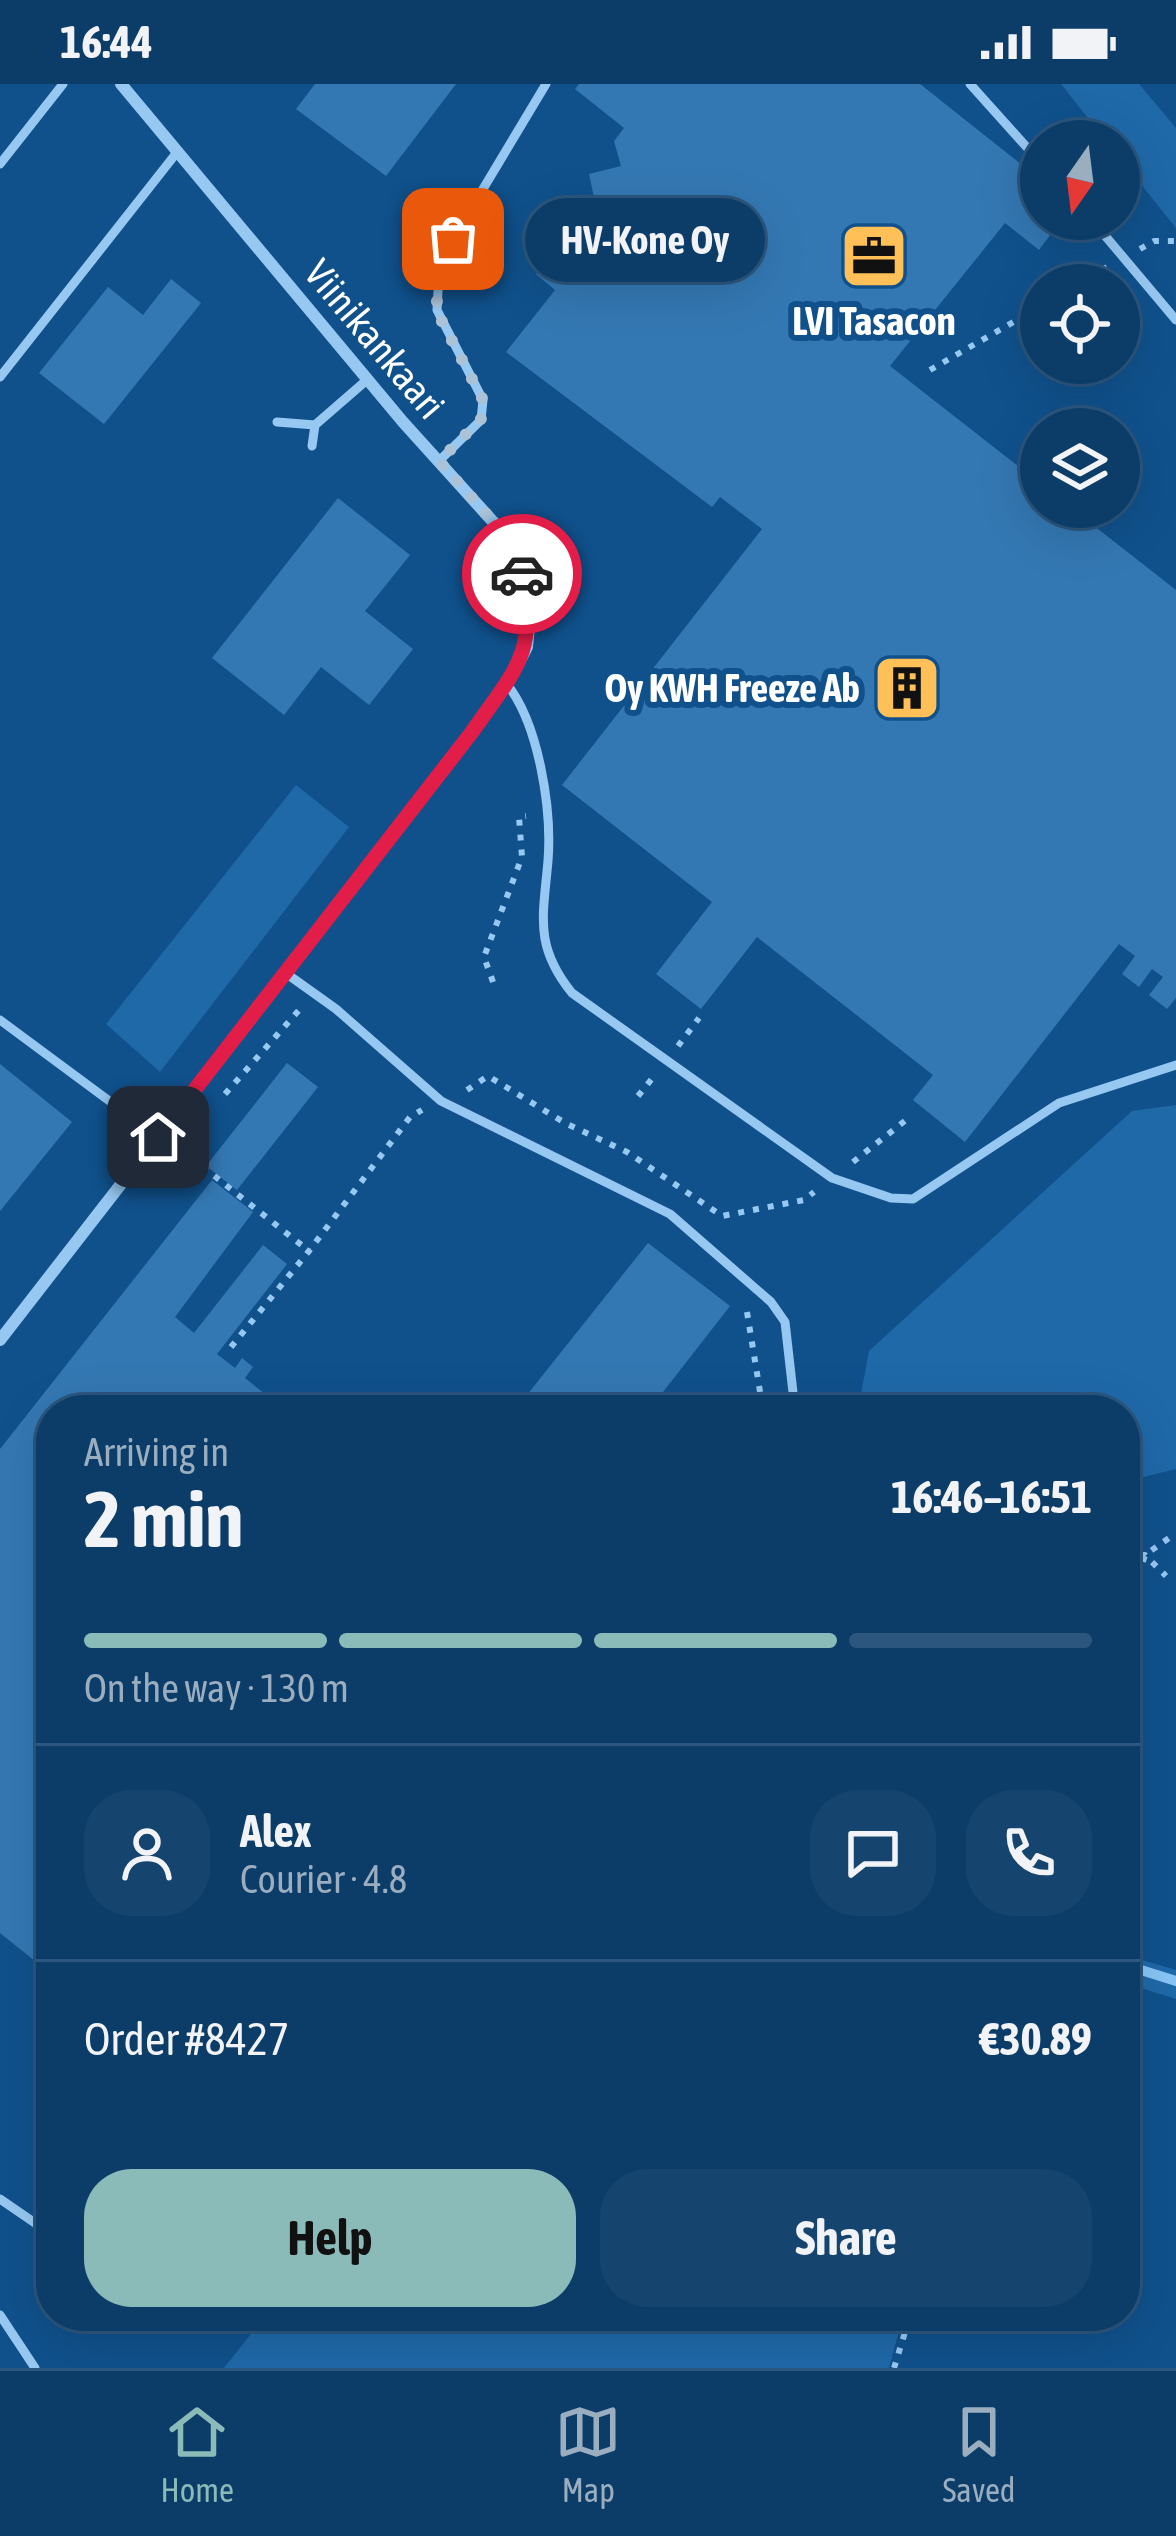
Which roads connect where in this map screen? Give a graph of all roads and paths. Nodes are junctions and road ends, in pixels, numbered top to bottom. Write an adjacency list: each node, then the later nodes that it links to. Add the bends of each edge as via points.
1 (63, 84): 7 (lane)
2 (121, 84): 6 (street, Viinikankaari)
3 (546, 84): 17 (lane, via 440,273 436,310 483,400 481,419)
4 (970, 84): 5 (lane)
5 (1020, 140)
6 (178, 152): 12 (lane); 13 (street, Viinikankaari)
7 (0, 164)
8 (1109, 240): 10 (lane)
9 (1020, 318): 11 (path)
10 (1176, 320)
11 (930, 370)
12 (0, 377)
13 (368, 379): 15 (lane); 17 (street, Viinikankaari)
14 (277, 422): 15 (lane)
15 (315, 425): 16 (lane)
16 (312, 446)
17 (439, 461): 18 (street, Viinikankaari, via 515,546 530,618 527,646)
18 (506, 683): 19 (lane, via 533,735); 20 (street, Viinikankaari)
19 (546, 814): 21 (path, via 519,817 522,856 484,958); 23 (lane, via 544,935 555,972 572,993 832,1178 913,1199 1059,1103)
20 (286, 974): 24 (lane); 25 (street, Viinikankaari)
21 (493, 982)
22 (0, 1020): 25 (lane)
23 (1176, 1065)
24 (441, 1101): 27 (path, via 488,1076 627,1152 722,1216); 28 (path, via 410,1117); 33 (lane, via 666,1212 785,1322)
25 (158, 1137): 30 (street, Viinikankaari)
26 (178, 1148): 28 (path)
27 (775, 1203)
28 (309, 1252): 31 (path)
29 (743, 1305): 32 (path)
30 (0, 1340)
31 (231, 1347)
32 (762, 1395)
33 (793, 1395)
34 (1176, 1533): 36 (path)
35 (1140, 1555): 36 (path)
36 (1145, 1555): 37 (path); 38 (path)
37 (1140, 1571)
38 (1166, 1576)
39 (0, 2199): 40 (lane)
40 (36, 2224)
41 (0, 2315): 43 (lane)
42 (905, 2331): 44 (path)
43 (35, 2368)
44 (894, 2368)

